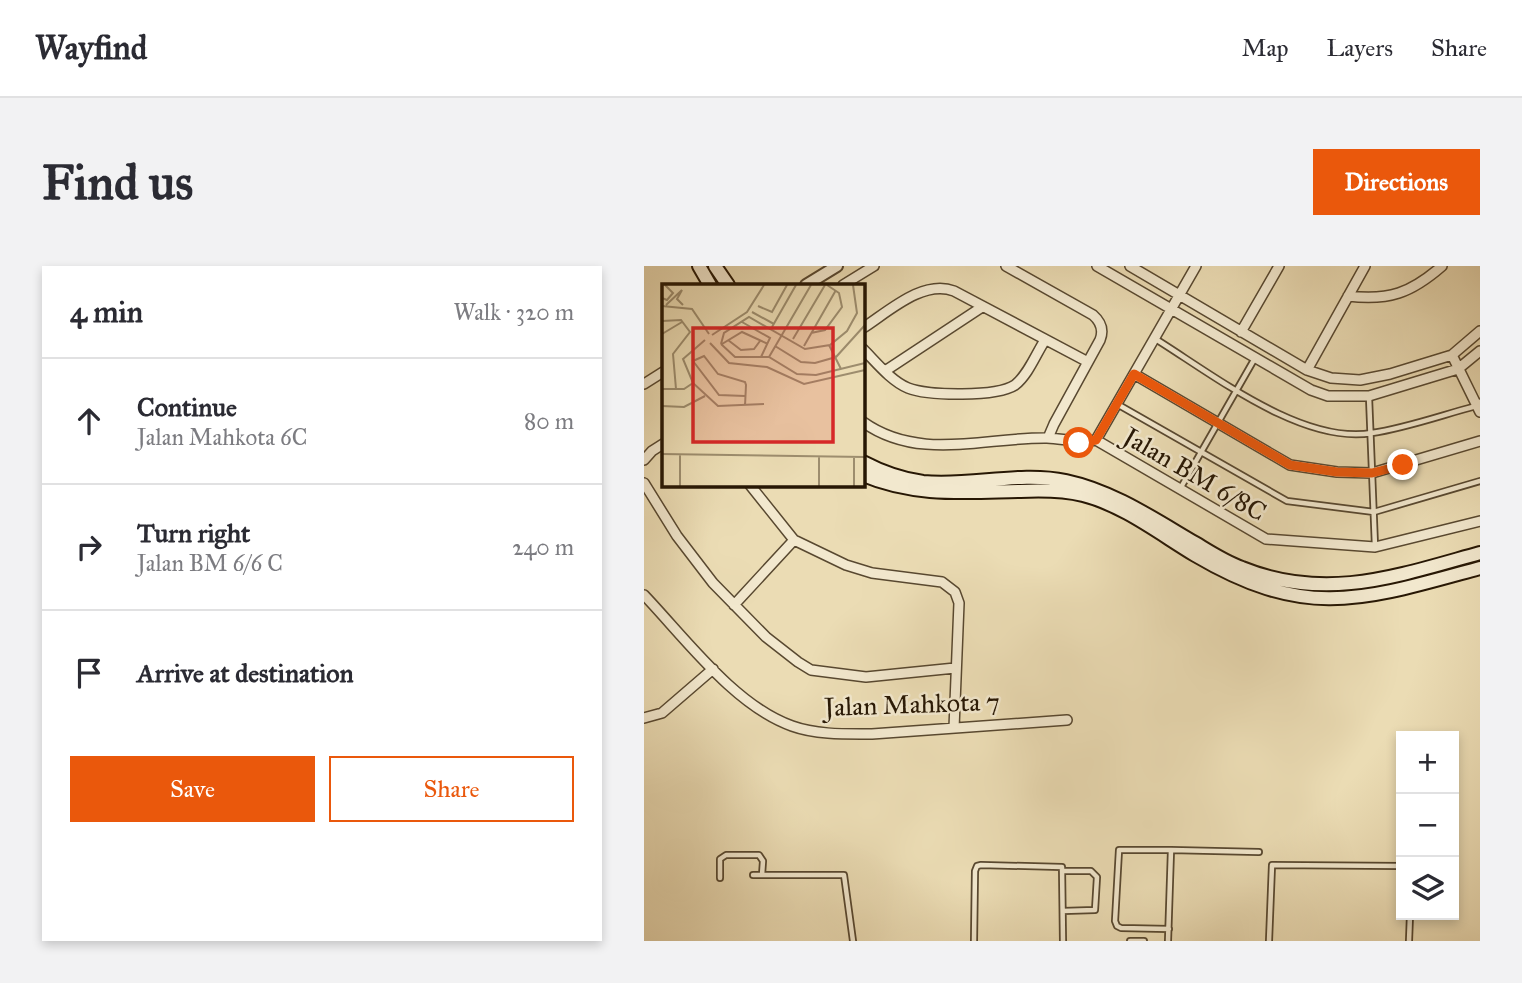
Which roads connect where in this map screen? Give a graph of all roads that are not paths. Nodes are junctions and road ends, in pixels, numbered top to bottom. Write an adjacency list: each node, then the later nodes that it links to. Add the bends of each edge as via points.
1 (699, 266): 12 (main road)
2 (715, 266): 13 (main road)
3 (836, 266): 14 (street)
4 (874, 266): 15 (street)
5 (1006, 266): 29 (street, via 1097,318 1102,335)
6 (1097, 266): 19 (street)
7 (1130, 266): 16 (street)
8 (1196, 266): 16 (street)
9 (1279, 266): 22 (street)
10 (1365, 266): 17 (street)
11 (1442, 266): 17 (street, via 1397,295)
12 (709, 284)
13 (727, 284)
14 (808, 284)
15 (845, 284)
16 (1179, 295): 19 (street); 22 (street)
17 (1348, 296): 31 (street)
18 (982, 307): 20 (street, via 950,290 930,288); 24 (street); 32 (street)
19 (1171, 309): 23 (street); 28 (street)
20 (864, 327)
21 (1480, 331): 27 (street)
22 (1241, 332): 31 (street)
23 (1154, 338): 34 (street); 36 (lane)
24 (1045, 340): 29 (street); 32 (street, via 1021,379 1000,391 932,393 905,386)
25 (864, 350): 32 (street)
26 (1480, 351): 30 (street)
27 (1452, 355): 30 (street); 31 (street, via 1360,380 1331,379)
28 (1255, 358): 36 (lane); 37 (street, via 1328,396)
29 (1088, 362): 43 (street)
30 (1458, 369): 37 (street); 39 (street)
31 (1307, 370)
32 (885, 371)
33 (662, 373): 35 (street)
34 (1134, 374): 38 (street); 41 (street)
35 (644, 384)
36 (1237, 390): 41 (lane); 42 (lane, via 1299,425 1338,434)
37 (1369, 396): 42 (lane)
38 (1116, 404): 44 (street); 47 (lane)
39 (1479, 407): 42 (lane)
40 (864, 422): 43 (street, via 920,444)
41 (1218, 423): 47 (lane); 50 (street, via 1290,465)
42 (1370, 434): 50 (lane)
43 (1048, 438): 44 (street, via 1074,443)
44 (1096, 440): 55 (street, Jalan BM 6/8C)
45 (1480, 441): 50 (street)
46 (662, 445): 48 (street)
47 (1201, 453): 55 (lane); 56 (lane, via 1287,502)
48 (644, 460)
49 (864, 462): 61 (main road, via 926,482 1045,479 1087,486 1136,508)
50 (1372, 473): 56 (lane)
51 (864, 475): 61 (main road, via 926,492 1044,490 1084,495)
52 (1480, 481): 56 (lane)
53 (644, 482): 64 (street, via 677,536)
54 (751, 486): 58 (street)
55 (1180, 489): 59 (street, Jalan BM 6/8C, via 1266,540)
56 (1374, 512): 59 (lane)
57 (1480, 521): 59 (street, Jalan BM 6/8C)
58 (794, 540): 64 (street); 65 (street, via 846,565 942,582 951,588 959,603)
59 (1375, 547)
60 (1480, 553): 61 (main road, via 1350,585 1316,586)
61 (1227, 568): 62 (main road, via 1276,592 1329,600 1362,598)
62 (1480, 568)
63 (644, 595): 66 (street, Jalan Mahkota 7)
64 (734, 605): 65 (street, via 765,637 811,670 866,677)
65 (955, 668): 69 (street)
66 (713, 669): 67 (street, via 662,713); 69 (street, Jalan Mahkota 7, via 748,703 794,727 843,734)
67 (644, 718)
68 (1067, 720): 69 (street, Jalan Mahkota 7)
69 (954, 728)
70 (1171, 850): 71 (lane); 79 (lane); 79 (lane, via 1119,850 1115,908 1118,927)
71 (1259, 852)
72 (1396, 866): 86 (lane, via 1272,865)
73 (1063, 871): 77 (lane); 77 (lane, via 1091,871 1097,877 1095,910); 81 (lane, via 1058,865 976,866)
74 (753, 875): 75 (lane)
75 (762, 875): 76 (lane, via 759,855 726,855 720,859); 80 (lane, via 844,875)
76 (720, 878)
77 (1063, 911): 82 (lane)
78 (1410, 920): 87 (lane)
79 (1169, 929): 85 (lane)
80 (853, 941)
81 (974, 941)
82 (1063, 941)
83 (1130, 941): 84 (lane)
84 (1144, 941)
85 (1168, 941)
86 (1269, 941)
87 (1409, 941)

